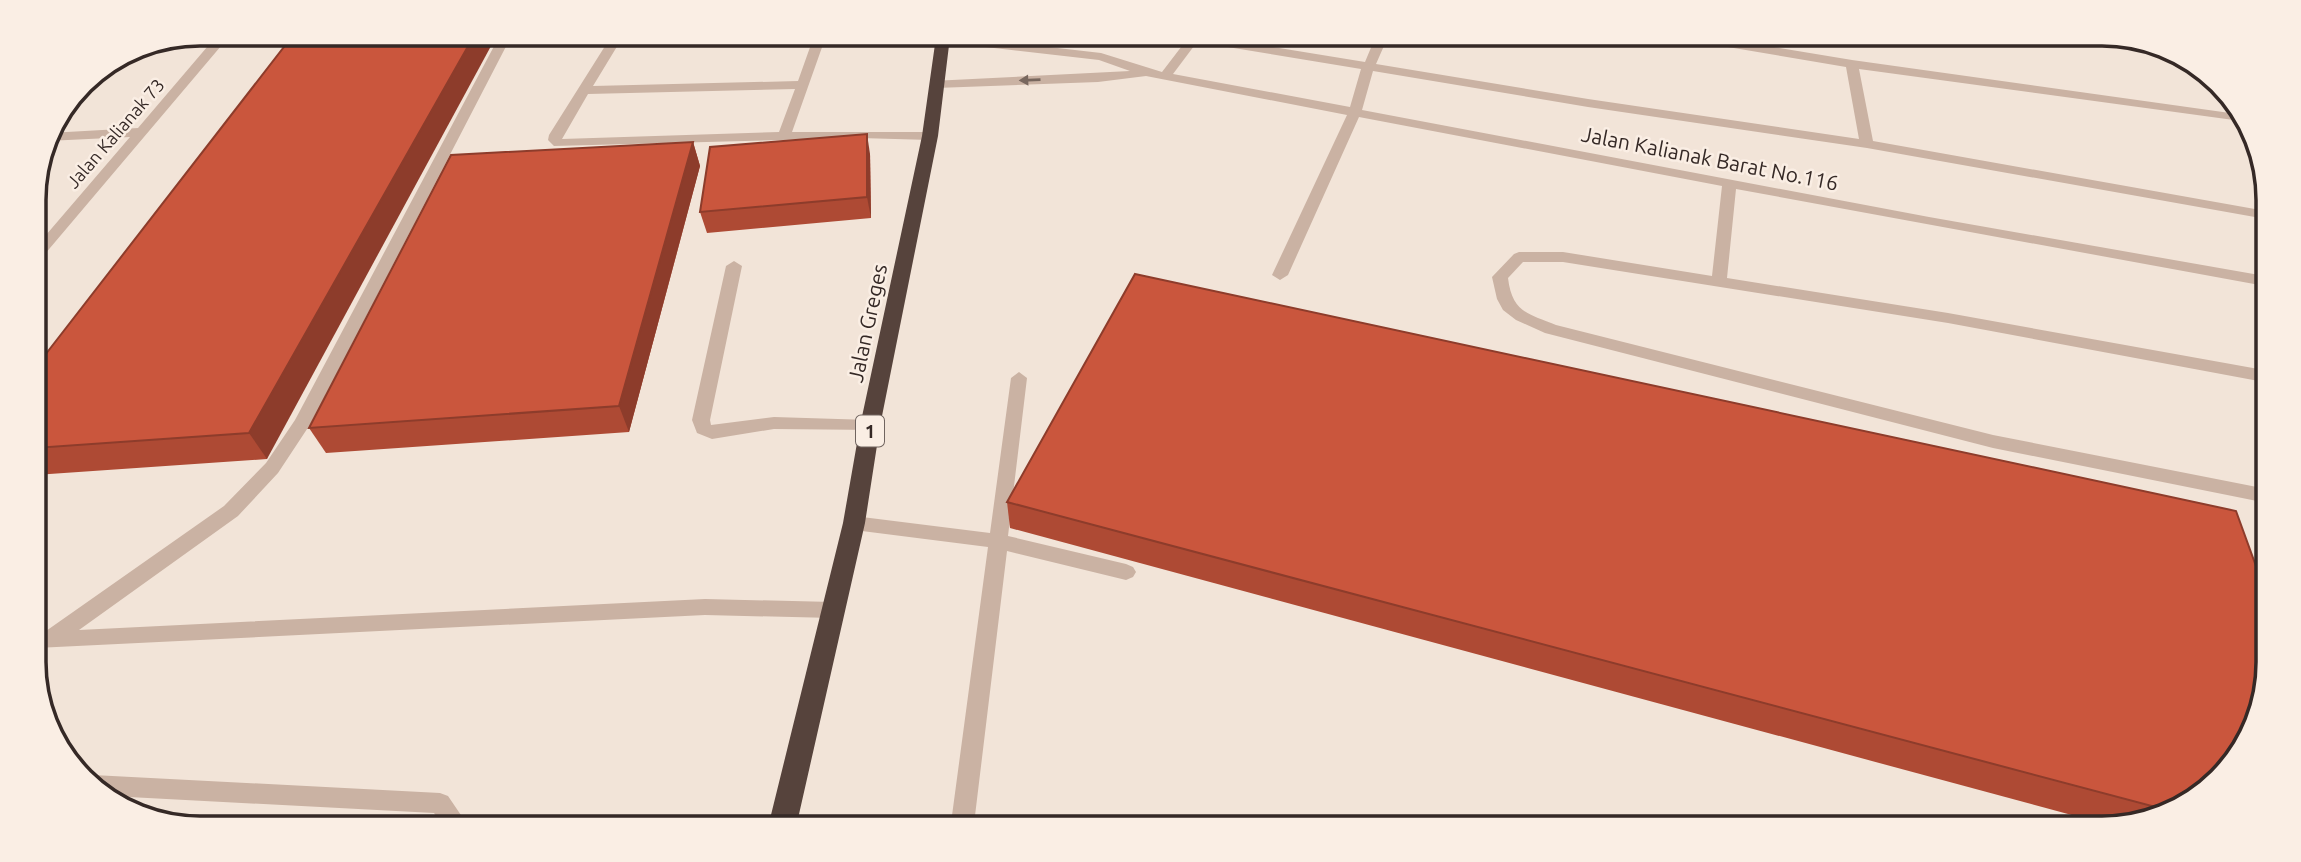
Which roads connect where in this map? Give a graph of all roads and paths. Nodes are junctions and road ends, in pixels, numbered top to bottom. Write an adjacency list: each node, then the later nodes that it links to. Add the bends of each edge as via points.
1 (215, 46): 20 (lane, Jalan Kalianak 73)
2 (500, 46): 40 (lane, via 302,423 272,468 231,511)
3 (611, 46): 17 (lane)
4 (816, 46): 16 (lane)
5 (942, 46): 15 (highway, Jalan Greges / 1)
6 (1014, 46): 13 (lane, via 1101,57)
7 (1189, 46): 14 (lane)
8 (1243, 46): 12 (lane)
9 (1378, 46): 12 (lane)
10 (1746, 46): 11 (lane)
11 (1852, 64): 19 (lane); 24 (lane)
12 (1370, 67): 18 (lane); 24 (lane)
13 (1149, 73): 14 (lane, Jalan Kalianak Barat No.116); 15 (lane, one-way to 15)
14 (1165, 76): 18 (lane, Jalan Kalianak Barat No.116)
15 (936, 83): 22 (highway, Jalan Greges / 1)
16 (801, 85): 17 (lane); 23 (lane)
17 (583, 90): 23 (lane, via 556,135 559,143)
18 (1355, 112): 25 (lane, Jalan Kalianak Barat No.116); 29 (lane)
19 (2232, 117)
20 (142, 132): 21 (lane); 27 (lane, Jalan Kalianak 73)
21 (59, 136)
22 (930, 136): 23 (lane); 34 (highway, Jalan Greges / 1)
23 (784, 137)
24 (1867, 144): 26 (lane)
25 (1729, 183): 30 (lane, Jalan Kalianak Barat No.116); 31 (lane)
26 (2256, 213)
27 (46, 244)
28 (734, 266): 34 (lane, via 701,421 704,429 712,433 774,423)
29 (1280, 275)
30 (2256, 279)
31 (1719, 282): 32 (lane); 35 (lane, via 1563,257 1519,257 1500,277 1501,296 1511,312 1550,329 1866,413 2171,480)
32 (2256, 375)
33 (1018, 378): 37 (lane)
34 (870, 426): 36 (highway, Jalan Greges / 1)
35 (2256, 494)
36 (854, 523): 37 (lane); 39 (highway, Jalan Greges / 1)
37 (997, 541): 38 (lane); 45 (lane)
38 (1126, 572)
39 (833, 610): 41 (lane, via 705,607); 44 (highway, Jalan Greges / 1)
40 (46, 637)
41 (46, 639)
42 (108, 786): 43 (lane, via 440,803)
43 (450, 816)
44 (785, 816)
45 (963, 816)

